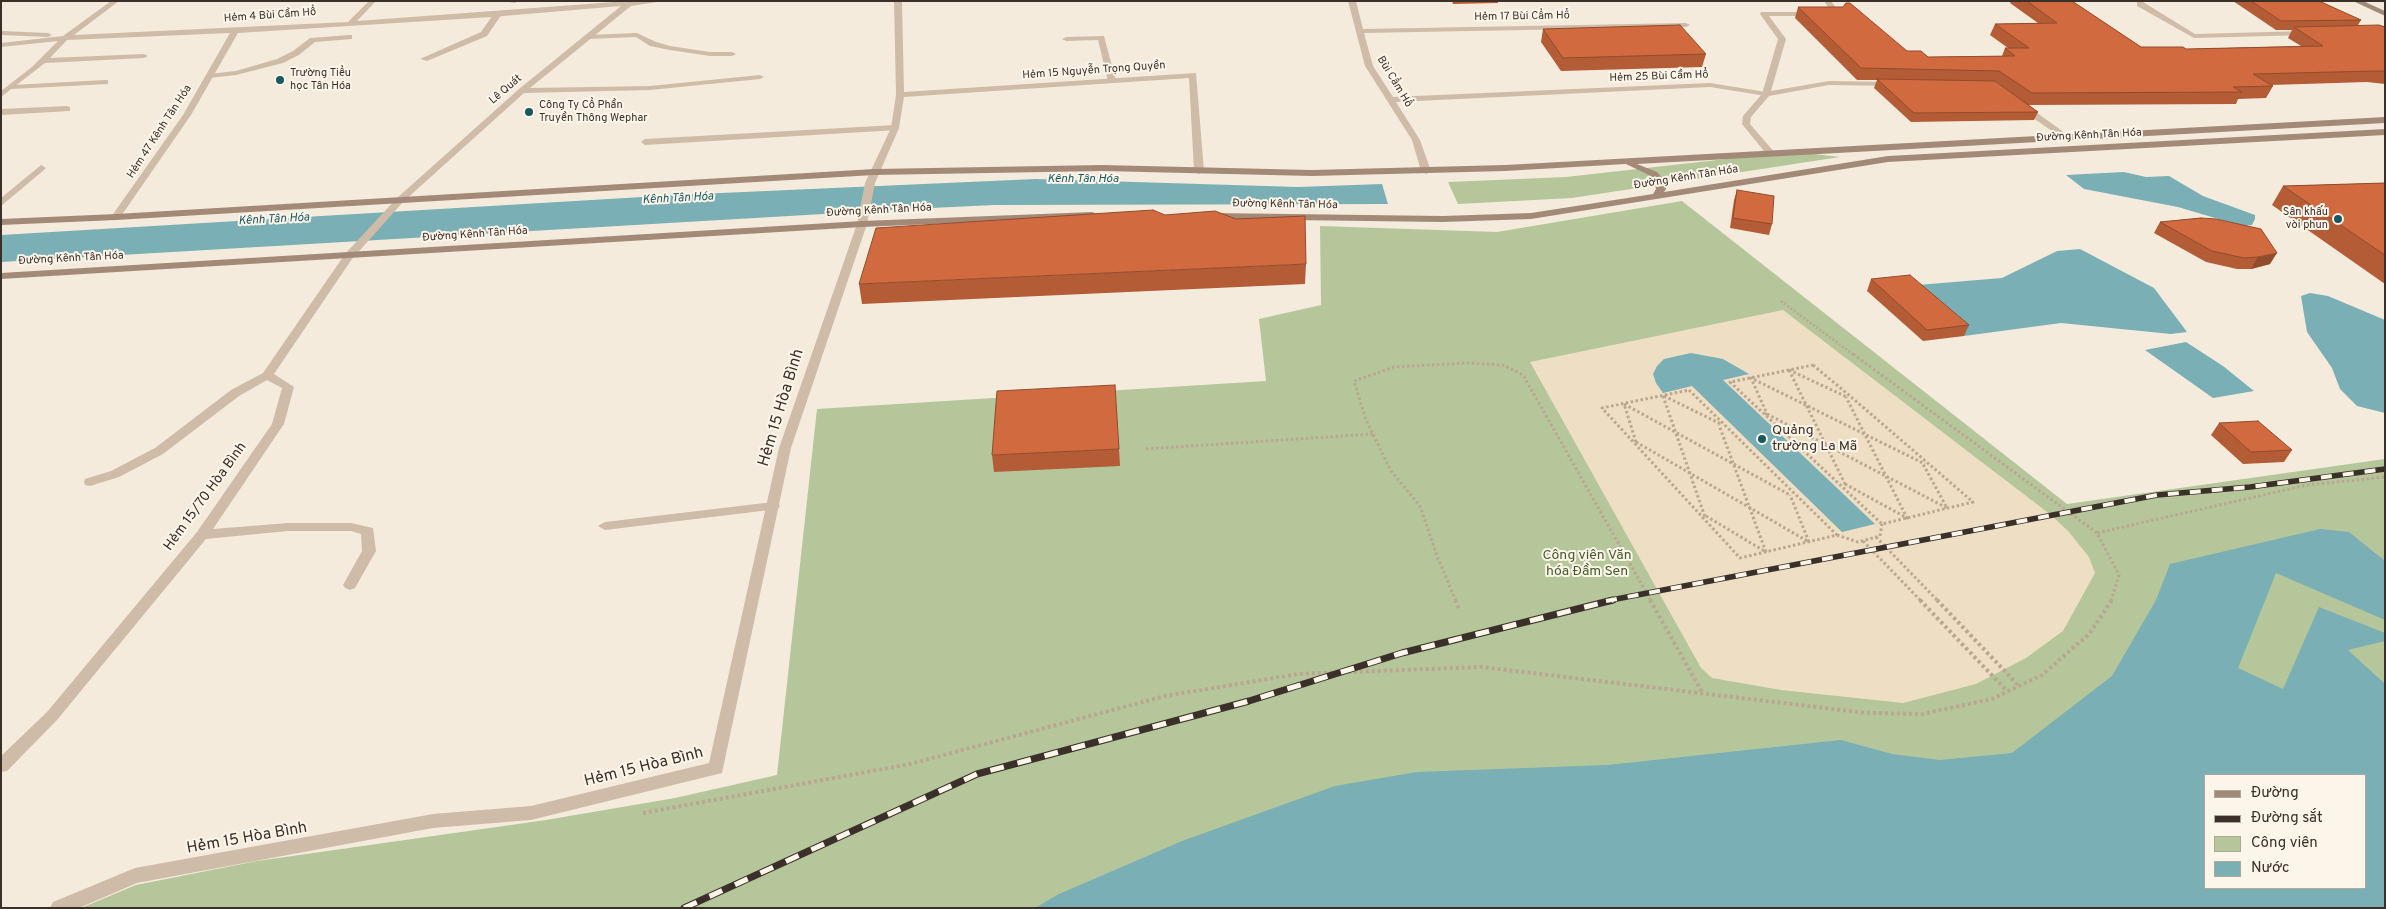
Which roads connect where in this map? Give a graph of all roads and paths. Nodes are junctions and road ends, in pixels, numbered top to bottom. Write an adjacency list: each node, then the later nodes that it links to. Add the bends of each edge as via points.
1 (116, 1): 24 (street)
2 (372, 1): 16 (street)
3 (504, 1): 4 (street)
4 (515, 1)
5 (661, 1): 10 (street, Hẻm 4 Bùi Cầm Hổ)
6 (898, 1): 41 (street, Hẻm 15 Hòa Bình)
7 (1352, 1): 19 (street, Bùi Cẩm Hổ)
8 (1827, 1): 14 (street, via 1837,14)
9 (2356, 1): 15 (street)
10 (631, 2): 12 (street, Hẻm 4 Bùi Cầm Hổ); 23 (street, Lê Quát)
11 (2140, 4): 21 (street, via 2194,36)
12 (498, 14): 16 (street, Hẻm 4 Bùi Cầm Hổ); 30 (street, via 484,34)
13 (1819, 14): 39 (street, via 1764,14 1782,39)
14 (1828, 14)
15 (2385, 14)
16 (352, 22): 18 (street, Hẻm 4 Bùi Cầm Hổ)
17 (1686, 25): 19 (street, Hẻm 17 Bùi Cẩm Hổ)
18 (235, 31): 24 (street, Hẻm 4 Bùi Cầm Hổ); 32 (street, Hẻm 47 Kênh Tân Hóa)
19 (1359, 32): 42 (street, Bùi Cẩm Hổ, via 1369,66)
20 (1, 33): 26 (street, via 42,33)
21 (2318, 33)
22 (349, 37): 32 (street, via 313,40 280,61 236,73)
23 (588, 37): 28 (street, via 637,34 653,44 670,48); 38 (street, Lê Quát)
24 (65, 38): 26 (street, Hẻm 4 Bùi Cầm Hổ); 31 (street)
25 (1066, 39): 34 (street, via 1101,38)
26 (56, 40): 27 (street, Hẻm 4 Bùi Cầm Hổ)
27 (1, 44)
28 (732, 54)
29 (144, 56): 31 (street)
30 (424, 59)
31 (43, 61): 37 (street)
32 (209, 76): 62 (street, Hẻm 47 Kênh Tân Hóa, via 188,115)
33 (760, 77): 38 (street, via 650,88)
34 (1112, 81): 41 (street, Hẻm 15 Nguyễn Trọng Quyền); 54 (street, Hẻm 15 Nguyễn Trọng Quyền, via 1193,76)
35 (105, 82): 37 (street)
36 (1897, 84): 39 (street, Hẻm 25 Bùi Cầm Hổ, via 1829,83)
37 (12, 87): 40 (street)
38 (522, 91): 58 (street, Lê Quát)
39 (1766, 94): 42 (street, Hẻm 25 Bùi Cầm Hổ, via 1710,85); 51 (street, via 1747,116 1746,124)
40 (1, 95)
41 (900, 95): 47 (street, Hẻm 15 Hòa Bình)
42 (1392, 100): 55 (street, Bùi Cẩm Hổ, via 1416,140)
43 (2016, 102): 49 (street)
44 (68, 109): 45 (street)
45 (1, 112)
46 (2385, 120): 49 (street, Đường Kênh Tân Hóa)
47 (895, 128): 50 (street); 56 (street, Hẻm 15 Hòa Bình)
48 (2385, 132): 57 (street, Đường Kênh Tân Hóa, via 1888,159)
49 (2068, 138): 51 (street, Đường Kênh Tân Hóa)
50 (645, 142)
51 (1771, 154): 52 (street, Đường Kênh Tân Hóa)
52 (1624, 162): 55 (street, Đường Kênh Tân Hóa); 57 (street, via 1654,174 1660,180 1661,188)
53 (41, 168): 59 (street)
54 (1199, 171): 55 (street, Đường Kênh Tân Hóa); 56 (street, Đường Kênh Tân Hóa, via 985,169)
55 (1426, 171)
56 (874, 172): 58 (street, Đường Kênh Tân Hóa); 63 (street, Hẻm 15 Hòa Bình)
57 (1657, 195): 61 (street, Đường Kênh Tân Hóa, via 1531,216 1443,219)
58 (400, 200): 62 (street, Đường Kênh Tân Hóa); 65 (street, Lê Quát)
59 (1, 202)
60 (1104, 215): 63 (street, Đường Kênh Tân Hóa)
61 (1201, 216)
62 (116, 217): 64 (street, Đường Kênh Tân Hóa)
63 (863, 219): 65 (street, Đường Kênh Tân Hóa); 93 (street, Hẻm 15 Hòa Bình, via 785,448)
64 (1, 222)
65 (349, 256): 66 (street, Đường Kênh Tân Hóa); 69 (street)
66 (1, 276)
67 (1781, 301): 100 (path)
68 (1789, 370): 70 (path); 72 (path); 72 (path, via 1813,365); 74 (path)
69 (267, 375): 89 (street, via 235,393 159,451 115,474); 101 (street, Hẻm 15/70 Hòa Bình, via 288,387 278,424)
70 (1751, 378): 74 (path); 75 (path); 75 (path, via 1730,382)
71 (1663, 396): 73 (path); 76 (path); 76 (path, via 1689,390); 77 (path)
72 (1848, 397): 79 (path); 83 (path)
73 (1624, 404): 77 (path); 80 (path); 80 (path, via 1602,408)
74 (1806, 405): 79 (path); 81 (path)
75 (1766, 414): 81 (path); 90 (path)
76 (1721, 424): 84 (path); 91 (path)
77 (1677, 433): 84 (path); 86 (path)
78 (1373, 434): 82 (path); 108 (path, via 1391,470 1420,506 1436,556); 111 (path, via 1354,381 1394,367 1468,363 1504,364 1523,375)
79 (1866, 435): 85 (path); 87 (path)
80 (1635, 442): 86 (path); 96 (path)
81 (1825, 444): 87 (path); 90 (path)
82 (1146, 449)
83 (1928, 463): 85 (path); 95 (path, via 1973,502)
84 (1734, 464): 92 (path); 94 (path)
85 (1923, 464): 95 (path)
86 (1692, 474): 94 (path); 96 (path)
87 (1886, 476): 95 (path); 97 (path)
88 (2385, 477): 100 (path, via 2307,485)
89 (90, 482)
90 (1842, 485): 97 (path); 98 (path)
91 (1795, 494): 92 (path); 102 (path)
92 (1790, 495): 105 (path)
93 (773, 506): 99 (street); 114 (street, Hẻm 15 Hòa Bình, via 716,768 531,813 433,821 135,876)
94 (1750, 507): 105 (path); 106 (path)
95 (1947, 508): 97 (path)
96 (1704, 517): 106 (path); 106 (path, via 1740,558)
97 (1907, 518): 98 (path)
98 (1882, 524): 103 (path, via 1880,536)
99 (605, 526)
100 (2097, 533): 109 (path, via 2119,575 2113,598 2089,634 2042,675)
101 (202, 535): 107 (street, via 288,527 351,527 368,531 369,550); 112 (street, Hẻm 15/70 Hòa Bình, via 52,716)
102 (1836, 535): 104 (path, via 1858,542); 105 (path)
103 (1876, 537): 104 (path); 109 (path)
104 (1863, 540): 110 (path)
105 (1810, 542): 106 (path)
106 (1766, 552)
107 (350, 585)
108 (1460, 611)
109 (2019, 686): 110 (path)
110 (2007, 691): 111 (path, via 1992,699 1922,714 1867,714)
111 (1702, 692): 113 (path, via 1482,667 1298,674 1165,696 910,764)
112 (1, 766)
113 (639, 813)
114 (58, 908)

